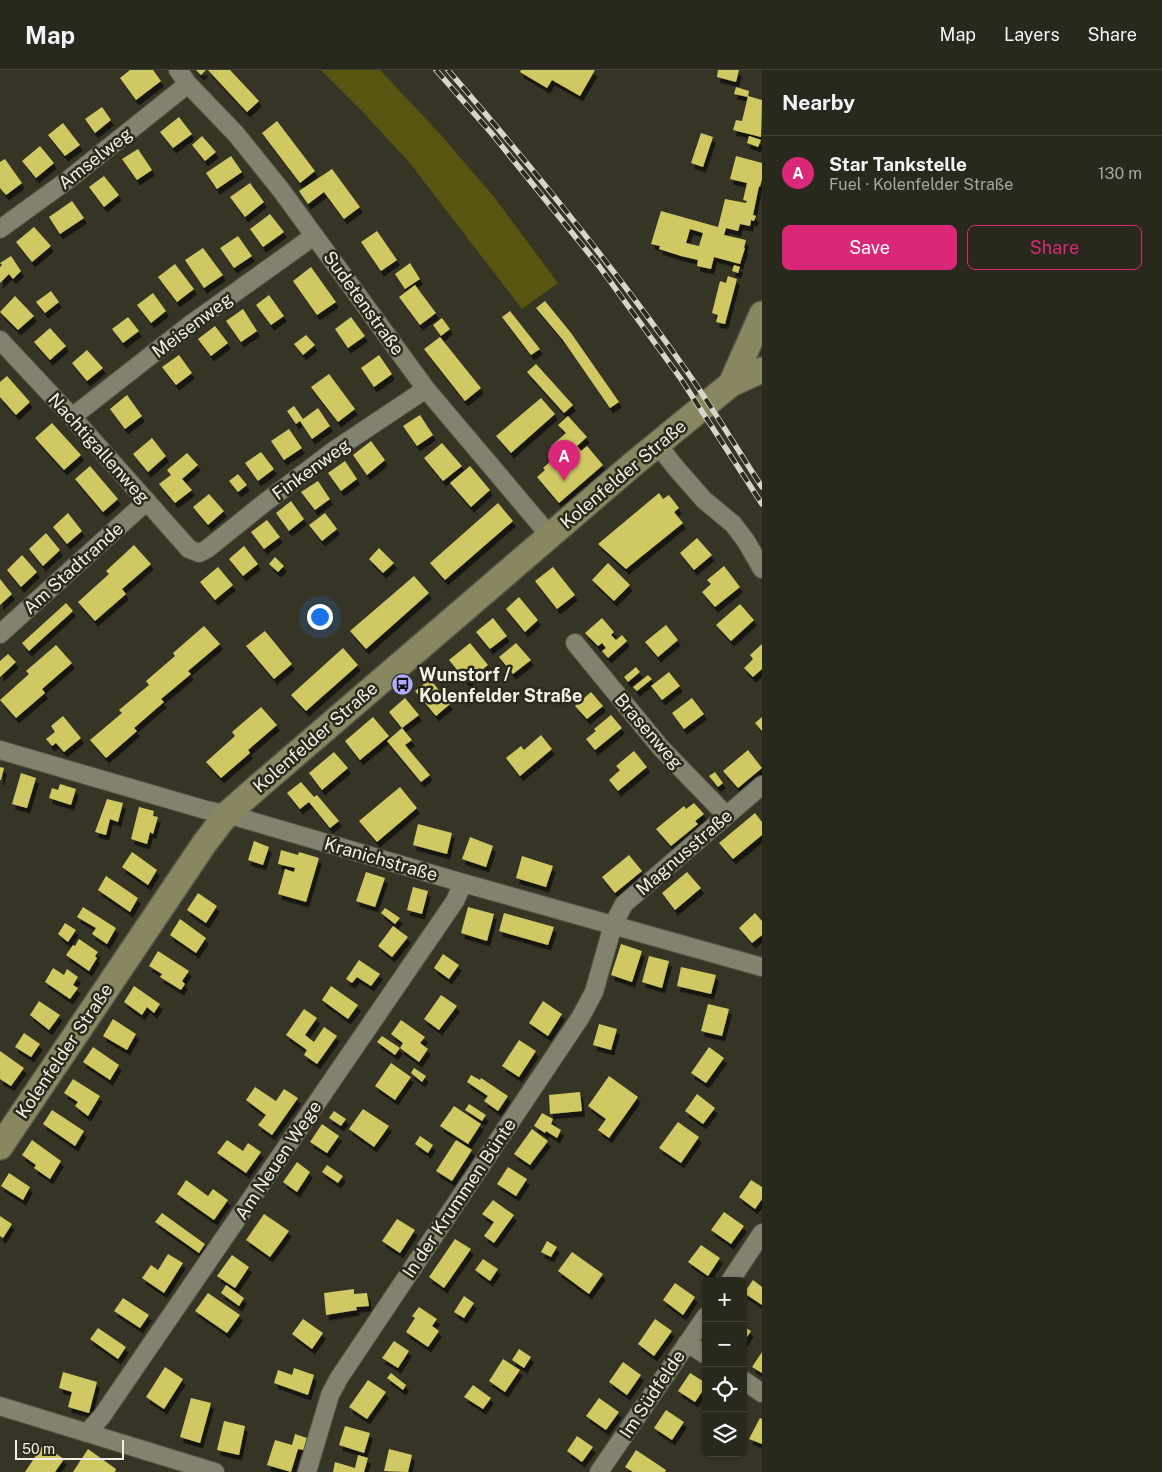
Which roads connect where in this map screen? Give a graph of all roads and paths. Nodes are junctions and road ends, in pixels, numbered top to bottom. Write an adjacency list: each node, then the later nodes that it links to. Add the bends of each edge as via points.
1 (183, 77): 2 (street, Amselweg, via 69,179); 3 (street, Sudetenstraße, via 236,134)
2 (0, 229)
3 (314, 236): 8 (street, Sudetenstraße); 9 (street, Meisenweg, via 191,324)
4 (762, 314): 7 (main road)
5 (0, 340): 9 (street, Nachtigallenweg)
6 (762, 370): 7 (main road, Kolenfelder Straße)
7 (731, 384): 10 (main road, Kolenfelder Straße)
8 (426, 388): 12 (street, Sudetenstraße); 13 (street, Finkenweg, via 336,449)
9 (72, 417): 11 (street, Nachtigallenweg)
10 (657, 444): 12 (main road, Kolenfelder Straße); 14 (street, via 704,500 733,524)
11 (147, 501): 13 (street, Nachtigallenweg, via 188,549); 15 (street, Am Stadtrande)
12 (550, 536): 19 (main road, Kolenfelder Straße)
13 (199, 553)
14 (762, 569)
15 (0, 634)
16 (575, 643): 20 (street, Brasenweg, via 661,748)
17 (0, 750): 19 (street, Kranichstraße)
18 (762, 785): 20 (street, Magnusstraße)
19 (227, 814): 21 (street, Kranichstraße); 24 (main road, Kolenfelder Straße)
20 (726, 816): 22 (street, Magnusstraße, via 624,904)
21 (463, 883): 22 (street, Kranichstraße); 33 (street, Am Neuen Wege, via 455,901)
22 (613, 925): 23 (street, Kranichstraße); 36 (street, In der Krummen Bünte, via 594,992 580,1018 339,1378 330,1395)
23 (762, 967)
24 (0, 1146)
25 (762, 1233): 26 (street)
26 (733, 1277)
27 (702, 1322): 28 (street, Im Südfelde)
28 (687, 1343): 29 (street); 37 (street, Im Südfelde)
29 (702, 1352)
30 (747, 1383): 31 (street)
31 (762, 1393)
32 (0, 1406): 33 (street)
33 (88, 1433): 34 (street)
34 (185, 1468): 35 (street)
35 (215, 1472)
36 (307, 1472)
37 (599, 1472)

